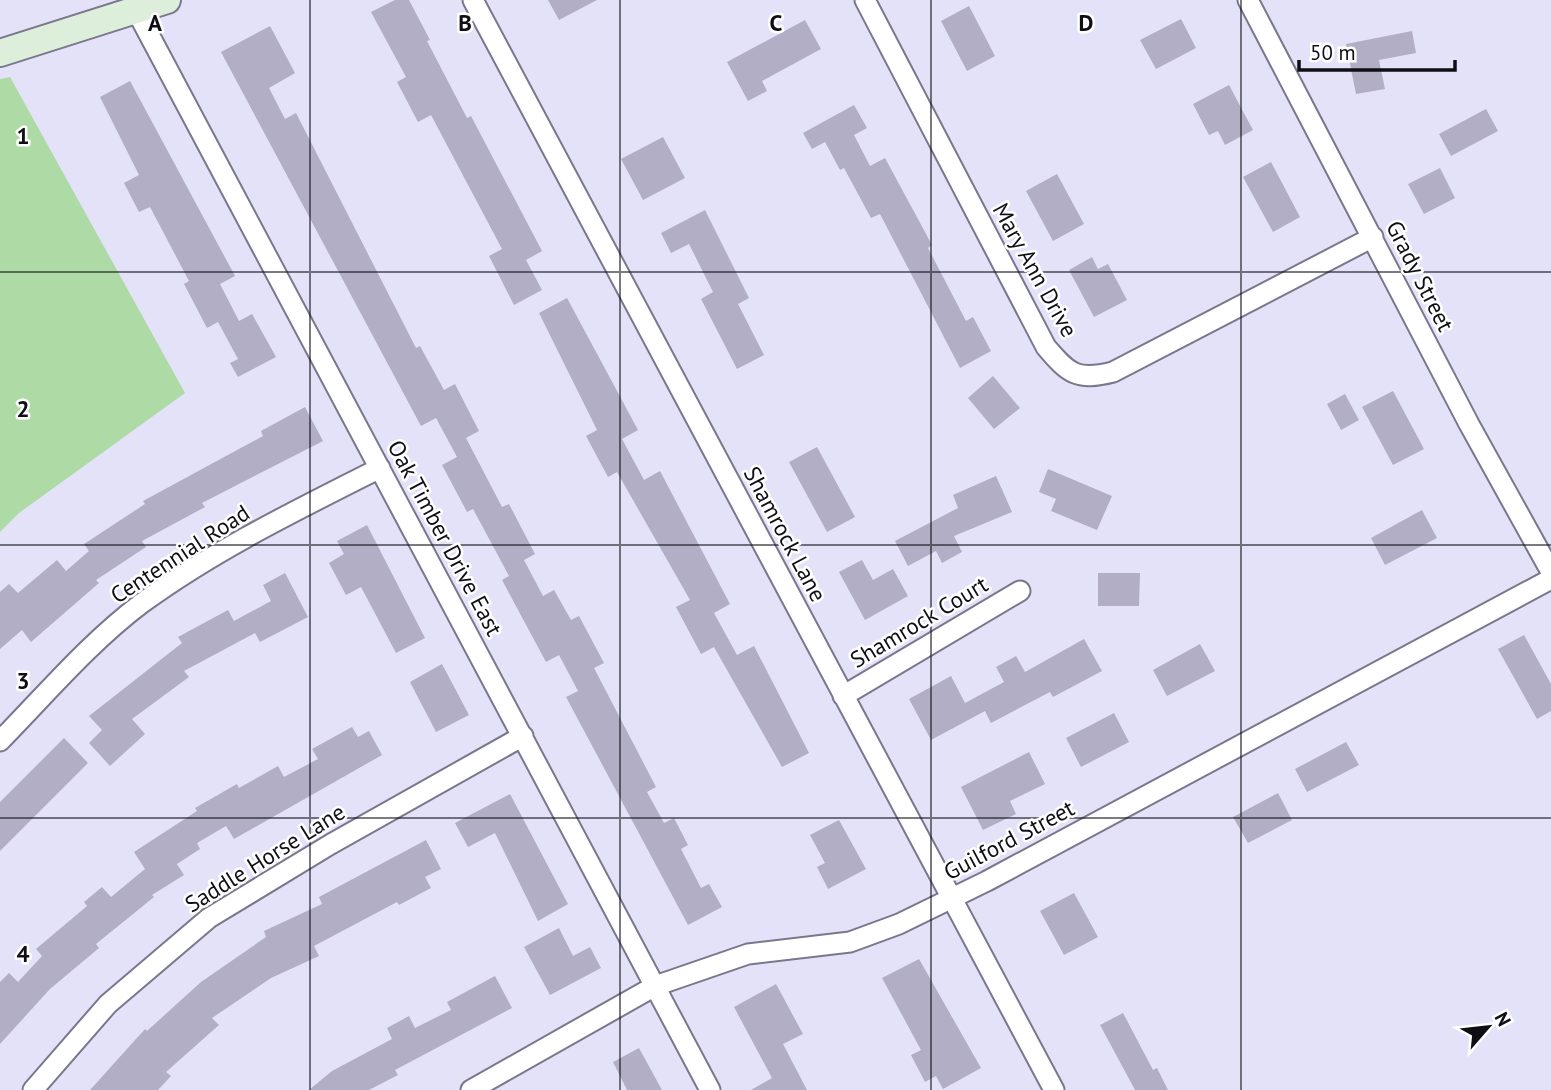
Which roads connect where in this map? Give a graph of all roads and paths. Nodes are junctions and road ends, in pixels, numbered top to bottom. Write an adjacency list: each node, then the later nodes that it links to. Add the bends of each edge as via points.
1 (167, 0): 5 (main road)
2 (473, 0): 12 (street, Shamrock Lane)
3 (865, 0): 7 (street, Mary Ann Drive, via 1046,347 1065,369 1087,379 1112,372)
4 (1248, 0): 7 (street, Grady Street)
5 (136, 10): 6 (main road); 8 (street, Oak Timber Drive East)
6 (0, 53)
7 (1373, 237): 9 (street, Grady Street)
8 (380, 468): 13 (street, Oak Timber Drive East); 14 (street, Centennial Road, via 239,540 142,604 89,649)
9 (1551, 572)
10 (1551, 579): 15 (street, Guilford Street)
11 (1020, 591): 12 (street, Shamrock Court)
12 (843, 696): 15 (street, Shamrock Lane)
13 (523, 736): 16 (street, Oak Timber Drive East); 17 (street, Saddle Horse Lane, via 209,918 108,1004)
14 (0, 741)
15 (951, 898): 16 (street, Guilford Street, via 850,942 748,954); 20 (street, Shamrock Lane)
16 (655, 986): 18 (street, Guilford Street); 19 (street, Oak Timber Drive East)
17 (33, 1090)
18 (471, 1090)
19 (710, 1090)
20 (1054, 1090)

